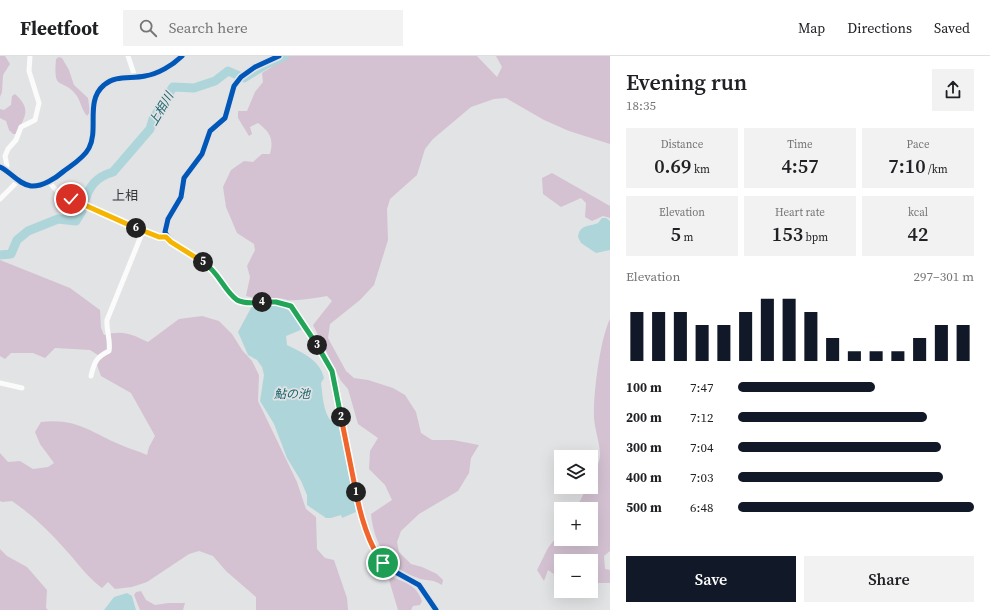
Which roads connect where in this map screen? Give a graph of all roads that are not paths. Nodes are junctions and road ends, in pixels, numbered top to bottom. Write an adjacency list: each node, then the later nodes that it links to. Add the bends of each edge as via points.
1 (30, 56): 7 (street, via 29,71 38,96 38,108 35,120 21,127 16,140 8,149 5,156)
2 (128, 56): 5 (street)
3 (182, 56): 5 (street, via 176,62 152,74)
4 (279, 56): 12 (street, via 260,64 241,78 231,93 224,120 210,131 202,154 184,178 181,197 166,224)
5 (135, 77): 9 (street, via 111,80 98,91 89,149 62,173)
6 (0, 167): 7 (street)
7 (6, 170): 8 (street)
8 (18, 181): 9 (street, via 31,186); 10 (street)
9 (48, 181): 11 (street, via 65,197)
10 (0, 199)
11 (143, 231): 12 (street); 13 (street, via 107,320 109,350 95,361)
12 (166, 237): 16 (street, via 214,270 237,300 249,303 276,302 294,309 332,371 358,500 378,556 390,569 419,585)
13 (91, 376)
14 (0, 383): 15 (street)
15 (22, 388)
16 (436, 610)

